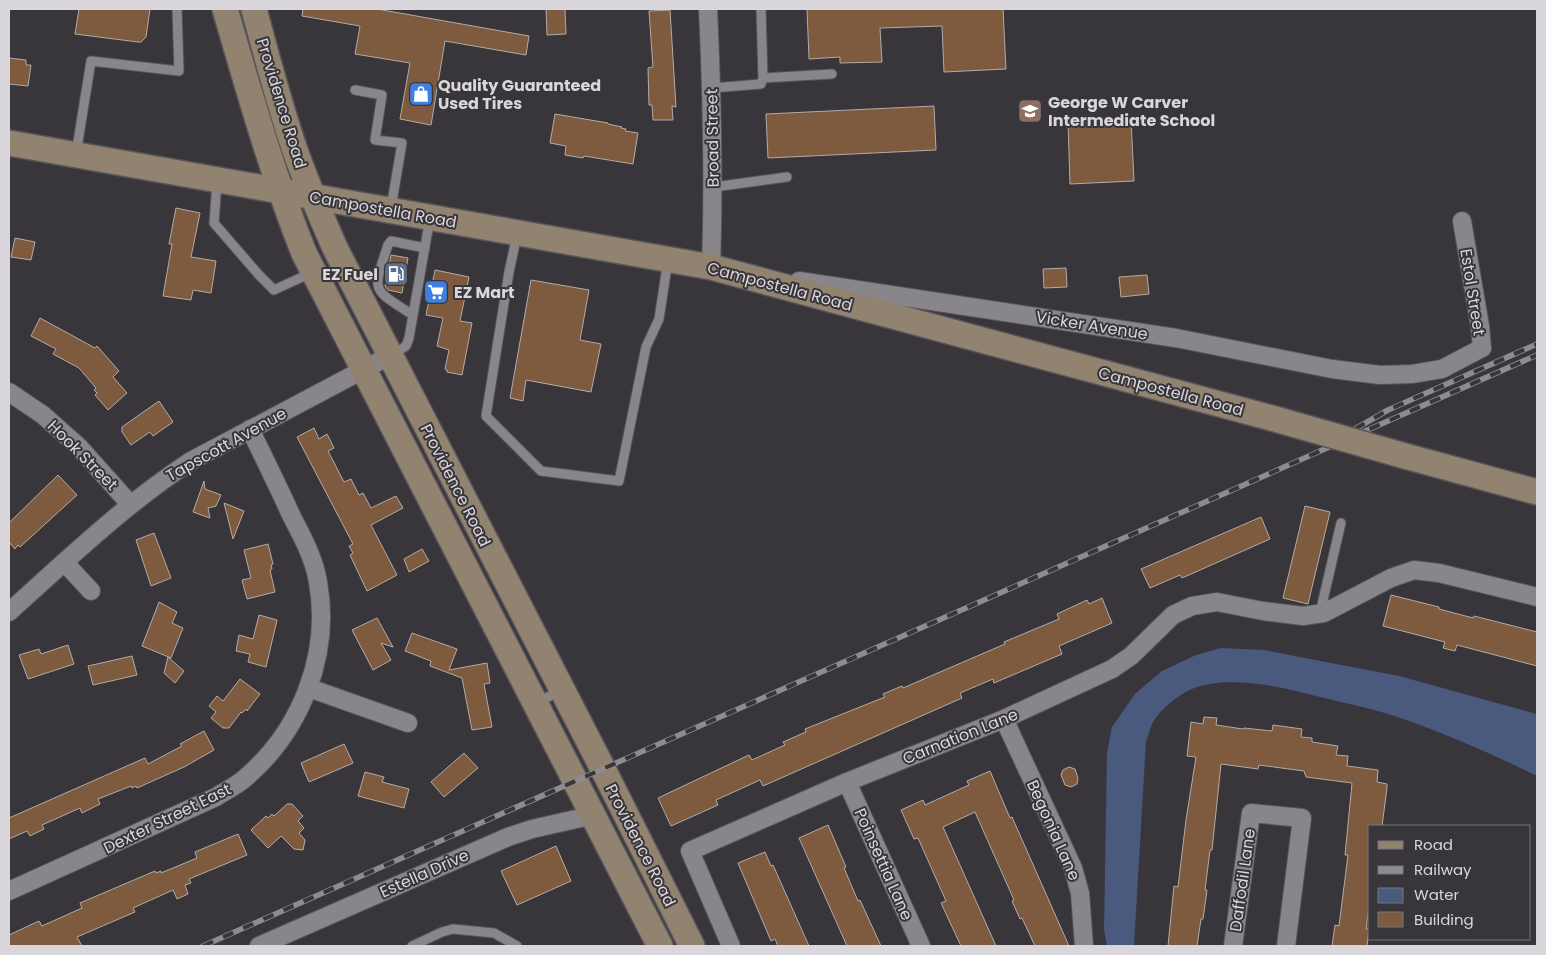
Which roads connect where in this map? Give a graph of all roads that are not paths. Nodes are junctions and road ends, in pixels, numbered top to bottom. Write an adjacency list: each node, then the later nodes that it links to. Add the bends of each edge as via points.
1 (177, 9): 11 (lane, via 179,71 91,61)
2 (225, 9): 15 (main road, Providence Road)
3 (254, 9): 16 (main road, Providence Road, via 285,120)
4 (708, 9): 8 (street, Broad Street)
5 (761, 9): 7 (lane)
6 (832, 74): 7 (lane)
7 (763, 78): 8 (lane, via 761,84)
8 (712, 88): 14 (street, Broad Street)
9 (356, 90): 17 (lane, via 382,95 375,140 402,143)
10 (9, 143): 11 (main road, Campostella Road)
11 (76, 154): 13 (main road, Campostella Road)
12 (787, 177): 14 (lane)
13 (217, 179): 15 (main road, Campostella Road); 24 (lane, via 214,223 274,290)
14 (714, 187): 23 (street, Broad Street)
15 (280, 191): 16 (main road, Campostella Road); 24 (main road, Providence Road)
16 (312, 197): 17 (main road, Campostella Road); 27 (main road, Providence Road)
17 (391, 210): 18 (main road, Campostella Road)
18 (430, 218): 20 (main road, Campostella Road); 21 (lane)
19 (1462, 221): 26 (street, Estol Street, via 1482,348)
20 (517, 233): 22 (main road, Campostella Road); 22 (lane, via 486,416 541,471 619,481 646,347 659,319)
21 (425, 248): 25 (lane); 25 (lane, via 391,241 377,275 379,292)
22 (668, 260): 23 (main road, Campostella Road)
23 (711, 267): 26 (street, Vicker Avenue, via 1176,338 1332,369 1380,375 1442,369); 31 (main road, Campostella Road, bridge)
24 (314, 272): 28 (main road, Providence Road)
25 (413, 315): 27 (lane, via 406,346)
26 (1469, 355)
27 (389, 356): 28 (street, Tapscott Avenue); 40 (main road, Providence Road)
28 (363, 370): 30 (street, Tapscott Avenue); 41 (main road, Providence Road)
29 (9, 392): 32 (street, Hook Street, via 43,415 79,447)
30 (250, 429): 32 (street, Tapscott Avenue, via 191,461); 39 (street, Dexter Street East, via 310,554 318,581 319,645)
31 (1537, 492)
32 (130, 504): 34 (street, Tapscott Avenue)
33 (1341, 523): 38 (lane)
34 (64, 562): 35 (street); 37 (street, Tapscott Avenue)
35 (91, 592)
36 (1537, 598): 38 (street, via 1439,573 1414,570)
37 (9, 612)
38 (1320, 614): 42 (street, Carnation Lane, via 1303,616 1217,602 1192,606 1173,615 1131,656 1112,669)
39 (309, 688): 43 (street); 46 (street, Dexter Street East, via 293,722 278,742 237,784 216,798)
40 (562, 690): 41 (lane); 51 (main road, Providence Road)
41 (536, 703): 45 (main road, Providence Road)
42 (1004, 719): 44 (street, Carnation Lane); 54 (street, Begonia Lane, via 1073,868 1080,893)
43 (408, 724)
44 (847, 782): 52 (street, Carnation Lane, via 690,850); 53 (street, Poinsettia Lane)
45 (594, 815): 47 (street, Estella Drive, via 508,837); 50 (main road, Providence Road)
46 (9, 890)
47 (259, 946)
48 (412, 946): 49 (lane, via 442,932 466,929 494,933)
49 (517, 946)
50 (660, 946)
51 (692, 946)
52 (731, 946)
53 (921, 946)
54 (1084, 946)
55 (1233, 946): 56 (street, Daffodil Lane, via 1251,813 1302,818)
56 (1286, 946)

